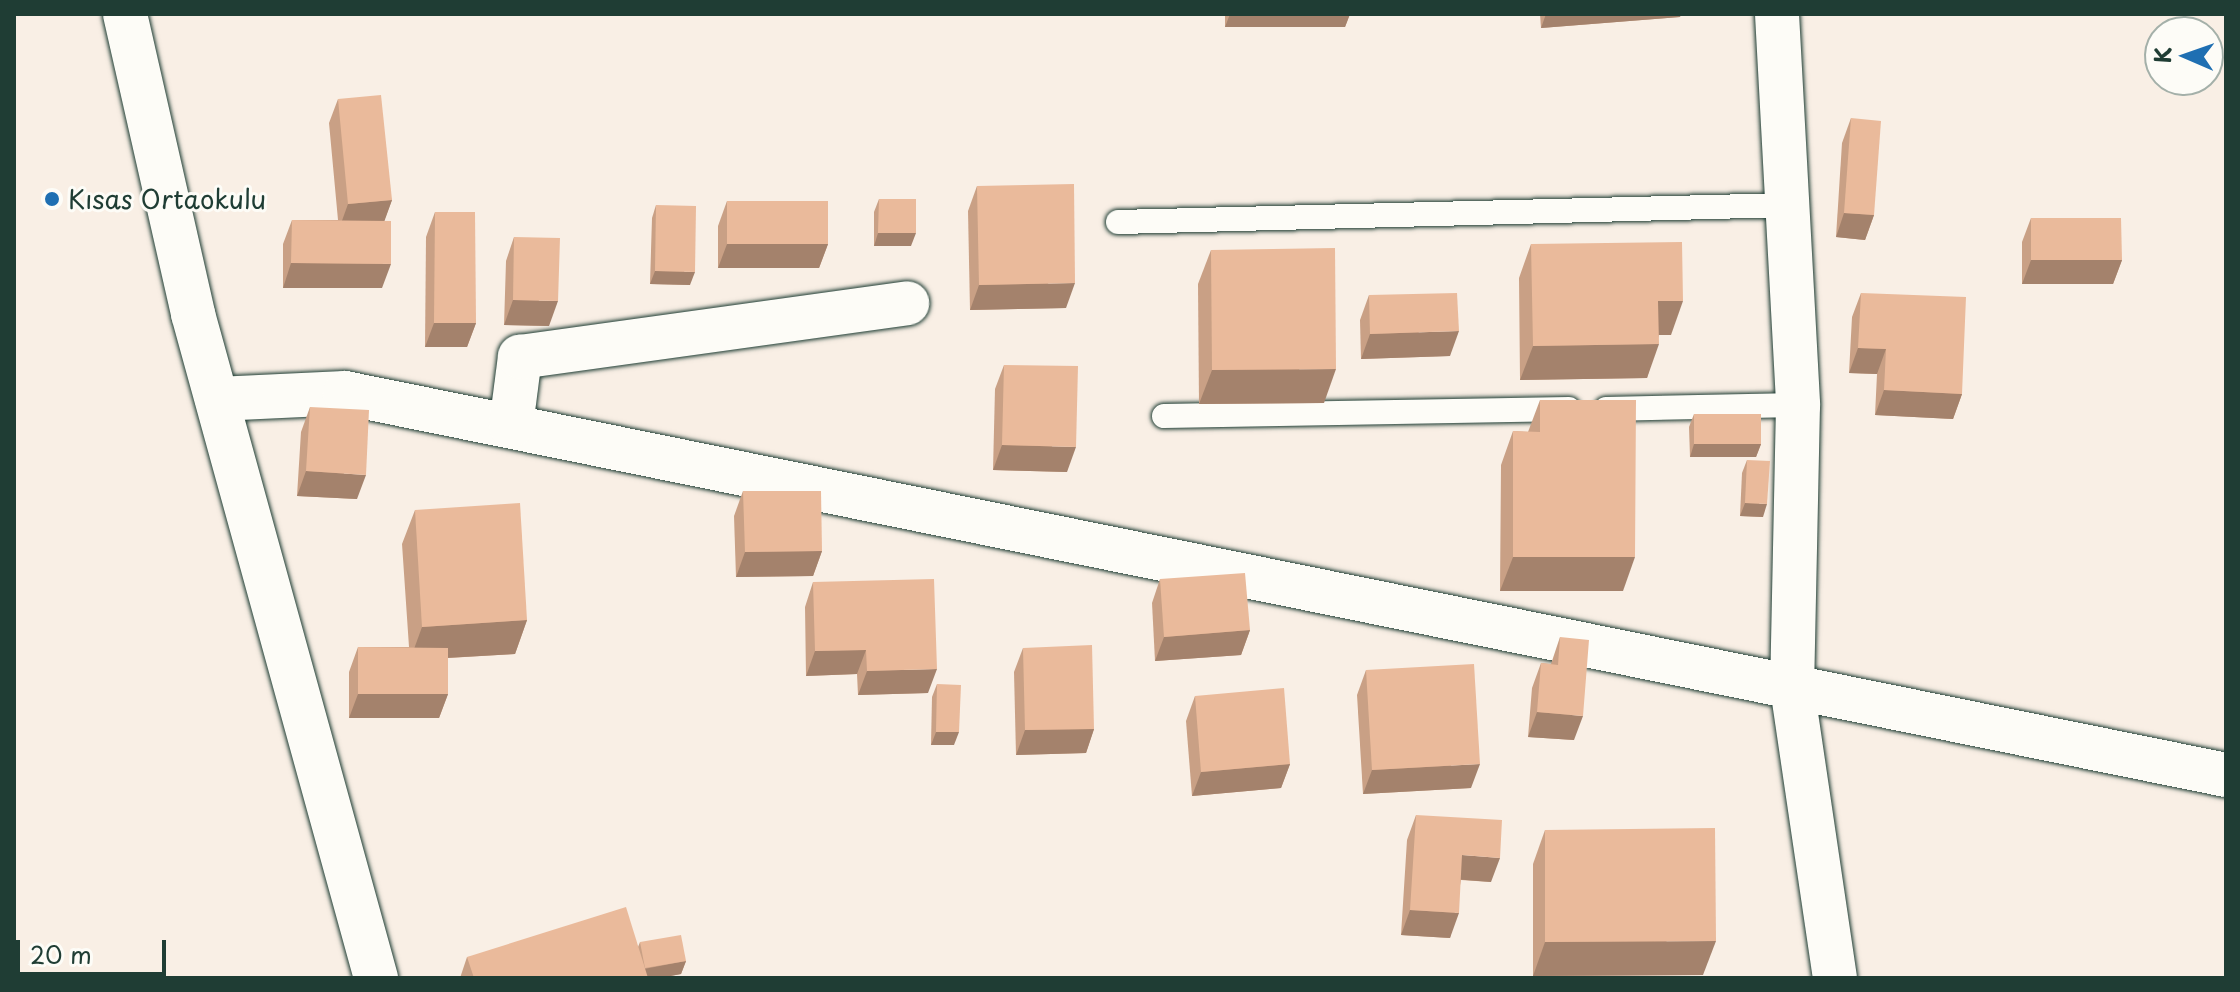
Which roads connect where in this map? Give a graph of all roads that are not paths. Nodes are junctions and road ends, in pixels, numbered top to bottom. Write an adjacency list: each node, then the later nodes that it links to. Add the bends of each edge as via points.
1 (125, 14): 6 (street)
2 (1777, 14): 3 (street)
3 (1788, 205): 4 (lane); 7 (street)
4 (1118, 222)
5 (907, 303): 9 (street, via 520,357)
6 (217, 399): 9 (street, via 345,393); 12 (street)
7 (1798, 405): 8 (lane); 10 (street)
8 (1164, 416)
9 (511, 426): 10 (street)
10 (1792, 687): 11 (street); 13 (street)
11 (2226, 775)
12 (376, 978)
13 (1835, 978)

